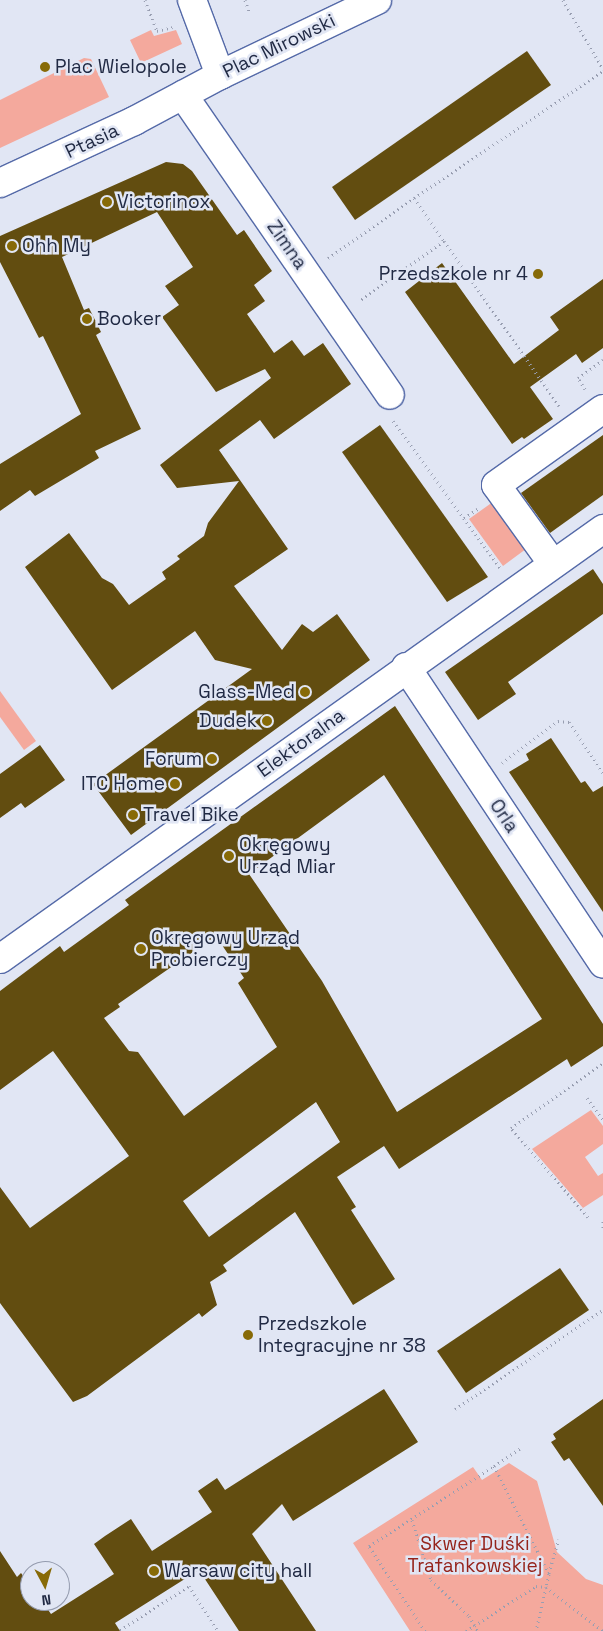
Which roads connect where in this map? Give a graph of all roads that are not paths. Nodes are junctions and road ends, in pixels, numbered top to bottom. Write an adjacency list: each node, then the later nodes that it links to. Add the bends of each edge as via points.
1 (192, 0): 3 (street)
2 (377, 0): 3 (street, Plac Mirowski)
3 (220, 75): 4 (street, Plac Mirowski)
4 (183, 95): 5 (street, Ptasia); 6 (street, Zimna)
5 (0, 183)
6 (390, 406)
7 (603, 409): 9 (street, via 496,485)
8 (603, 529): 9 (street, Elektoralna)
9 (553, 564): 10 (street, Elektoralna)
10 (406, 667): 11 (street, Elektoralna); 12 (street, Orla)
11 (0, 959)
12 (603, 964)

